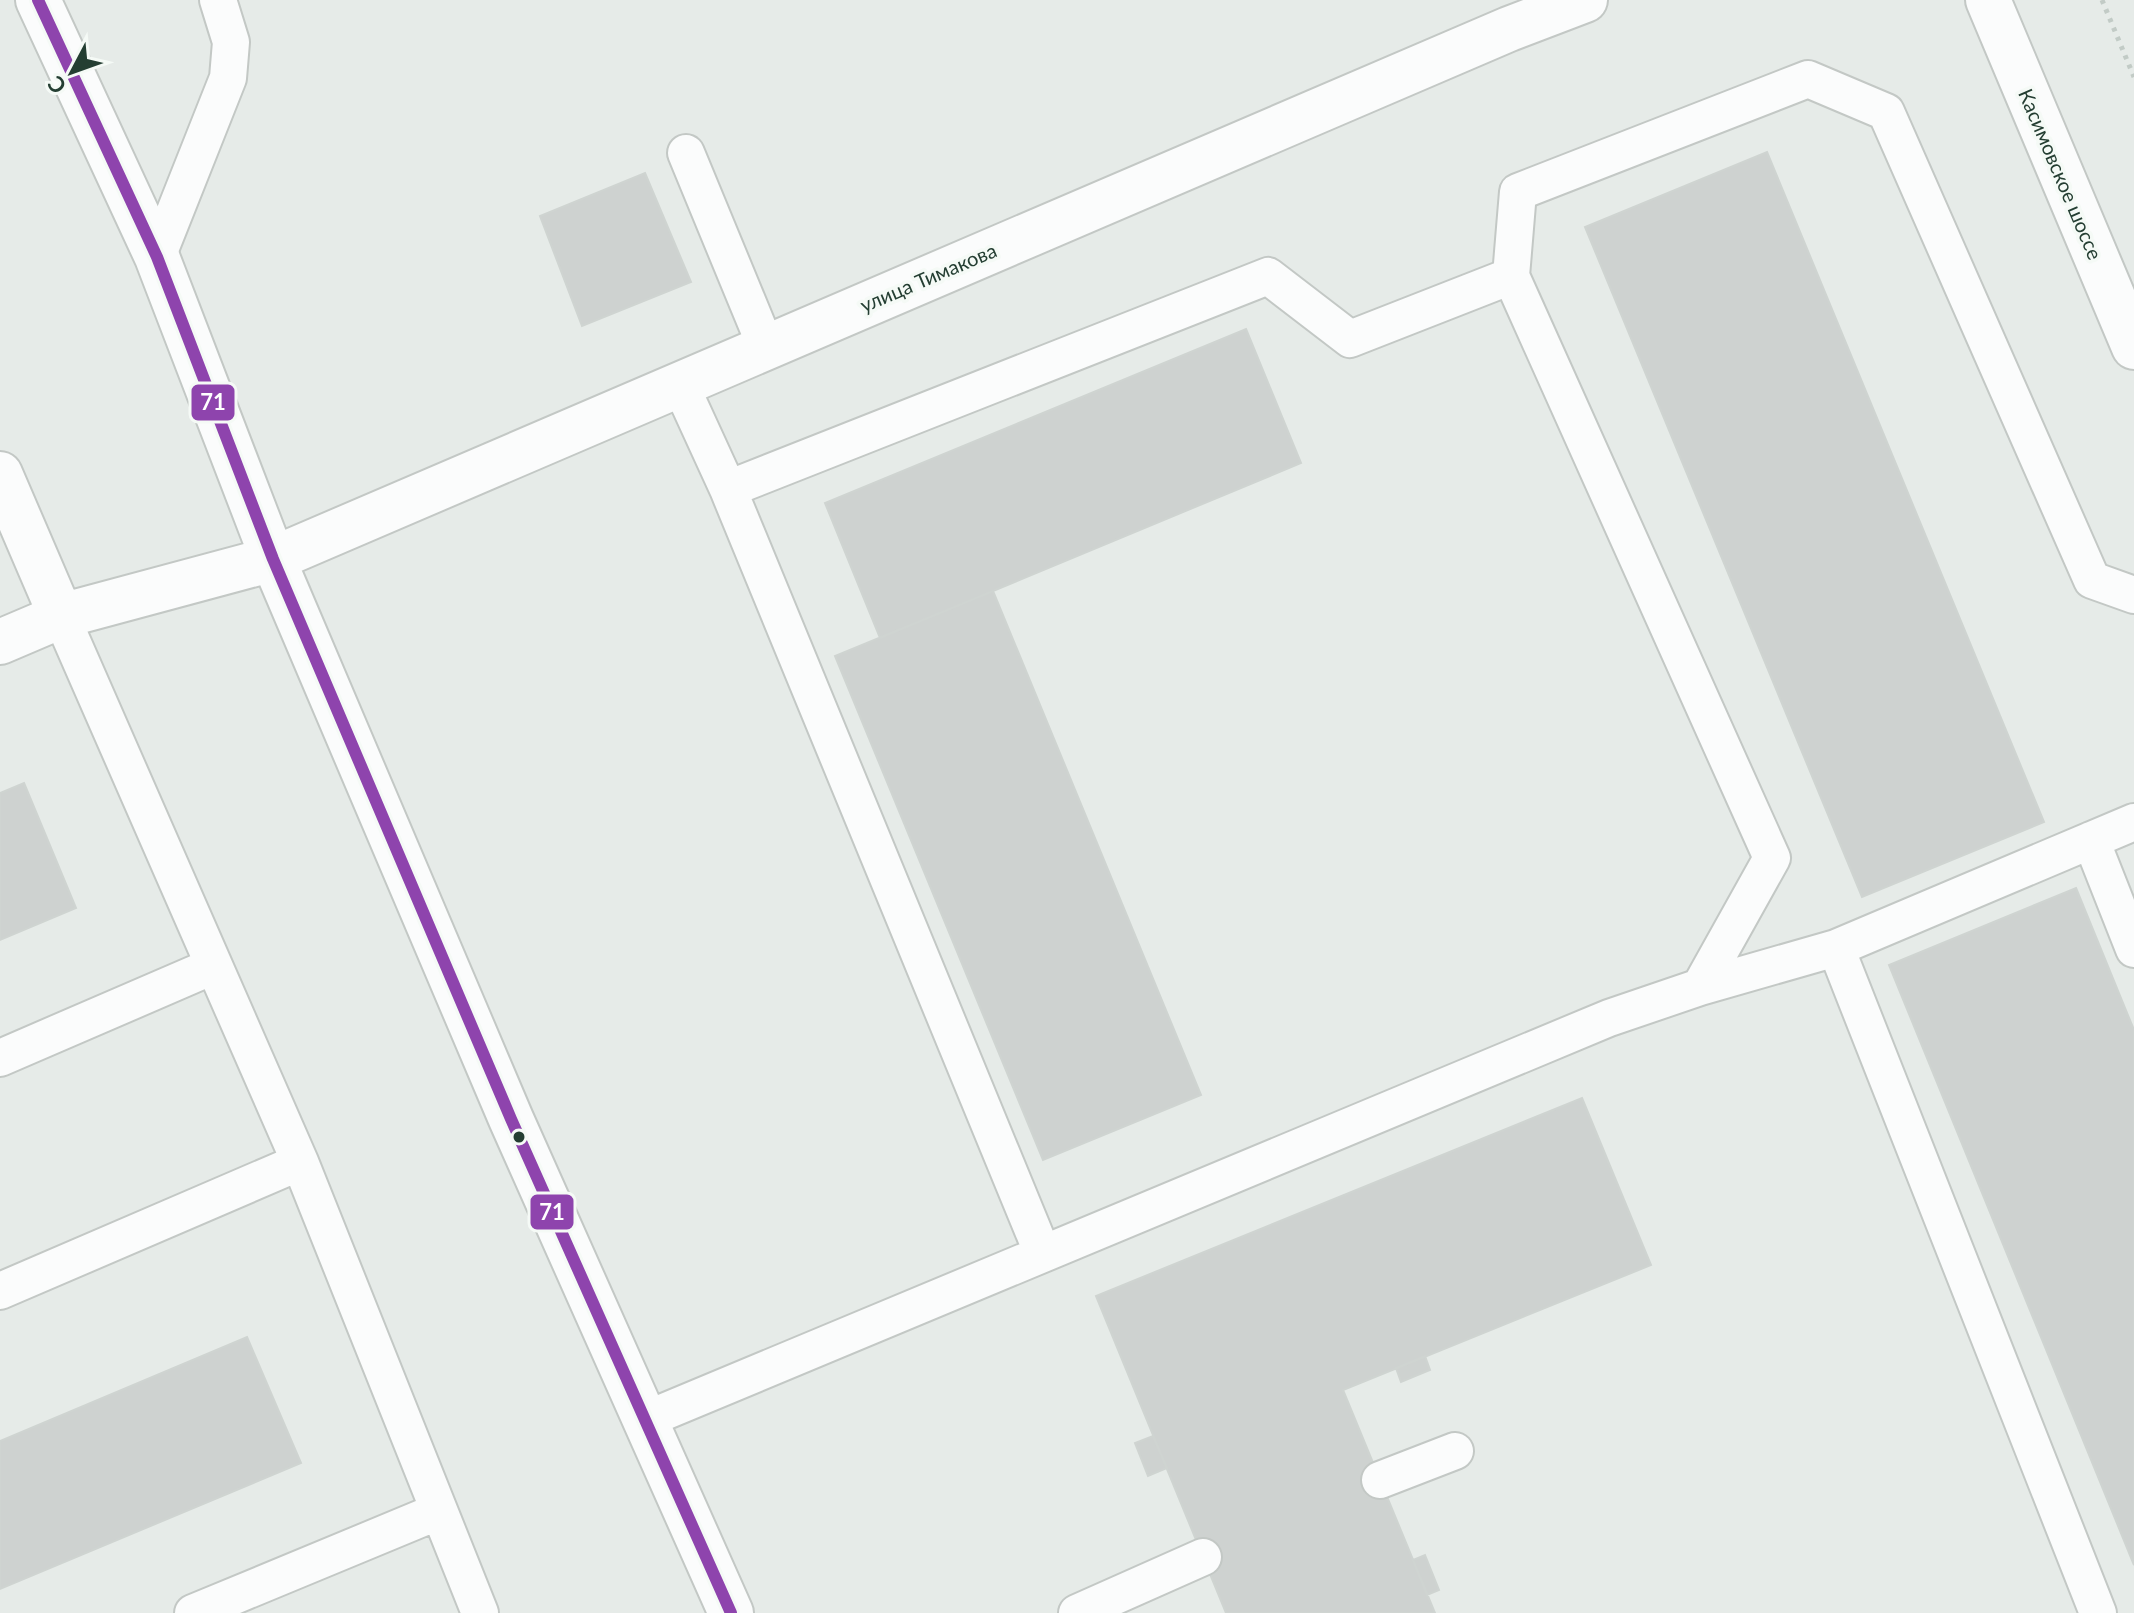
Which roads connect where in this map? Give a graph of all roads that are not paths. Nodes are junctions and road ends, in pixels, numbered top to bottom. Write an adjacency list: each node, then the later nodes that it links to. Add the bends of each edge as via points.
1 (38, 0): 7 (street)
2 (218, 0): 7 (lane, via 231,42 228,78)
3 (1585, 0): 5 (street, улица Тимакова)
4 (1988, 0): 10 (street, Касимовское шоссе)
5 (1509, 14): 9 (street, улица Тимакова)
6 (686, 153): 9 (lane)
7 (157, 257): 14 (street)
8 (1511, 276): 13 (lane, via 1350,339 1268,276); 15 (lane, via 1518,192 1808,79 1886,112 2092,580); 23 (lane, via 1772,858)
9 (766, 347): 11 (street, улица Тимакова)
10 (2134, 347)
11 (679, 382): 13 (lane); 14 (street, улица Тимакова)
12 (0, 474): 16 (street)
13 (728, 489): 26 (lane)
14 (273, 559): 16 (street, улица Тимакова); 28 (street, via 511,1119)
15 (2134, 595)
16 (61, 616): 17 (street, улица Тимакова); 22 (lane)
17 (0, 642)
18 (2134, 822): 19 (lane)
19 (2091, 840): 20 (lane); 21 (lane)
20 (1836, 948): 23 (lane); 37 (lane)
21 (2134, 949)
22 (213, 966): 24 (lane); 25 (lane)
23 (1700, 987): 26 (lane, via 1609,1018)
24 (0, 1058)
25 (300, 1162): 27 (lane); 31 (lane)
26 (1042, 1252): 28 (lane)
27 (0, 1291)
28 (647, 1419): 35 (street)
29 (1455, 1451): 30 (lane)
30 (1380, 1480)
31 (439, 1511): 33 (lane); 34 (lane)
32 (1203, 1557): 36 (lane)
33 (193, 1613)
34 (480, 1613)
35 (731, 1613)
36 (1077, 1613)
37 (2098, 1613)

